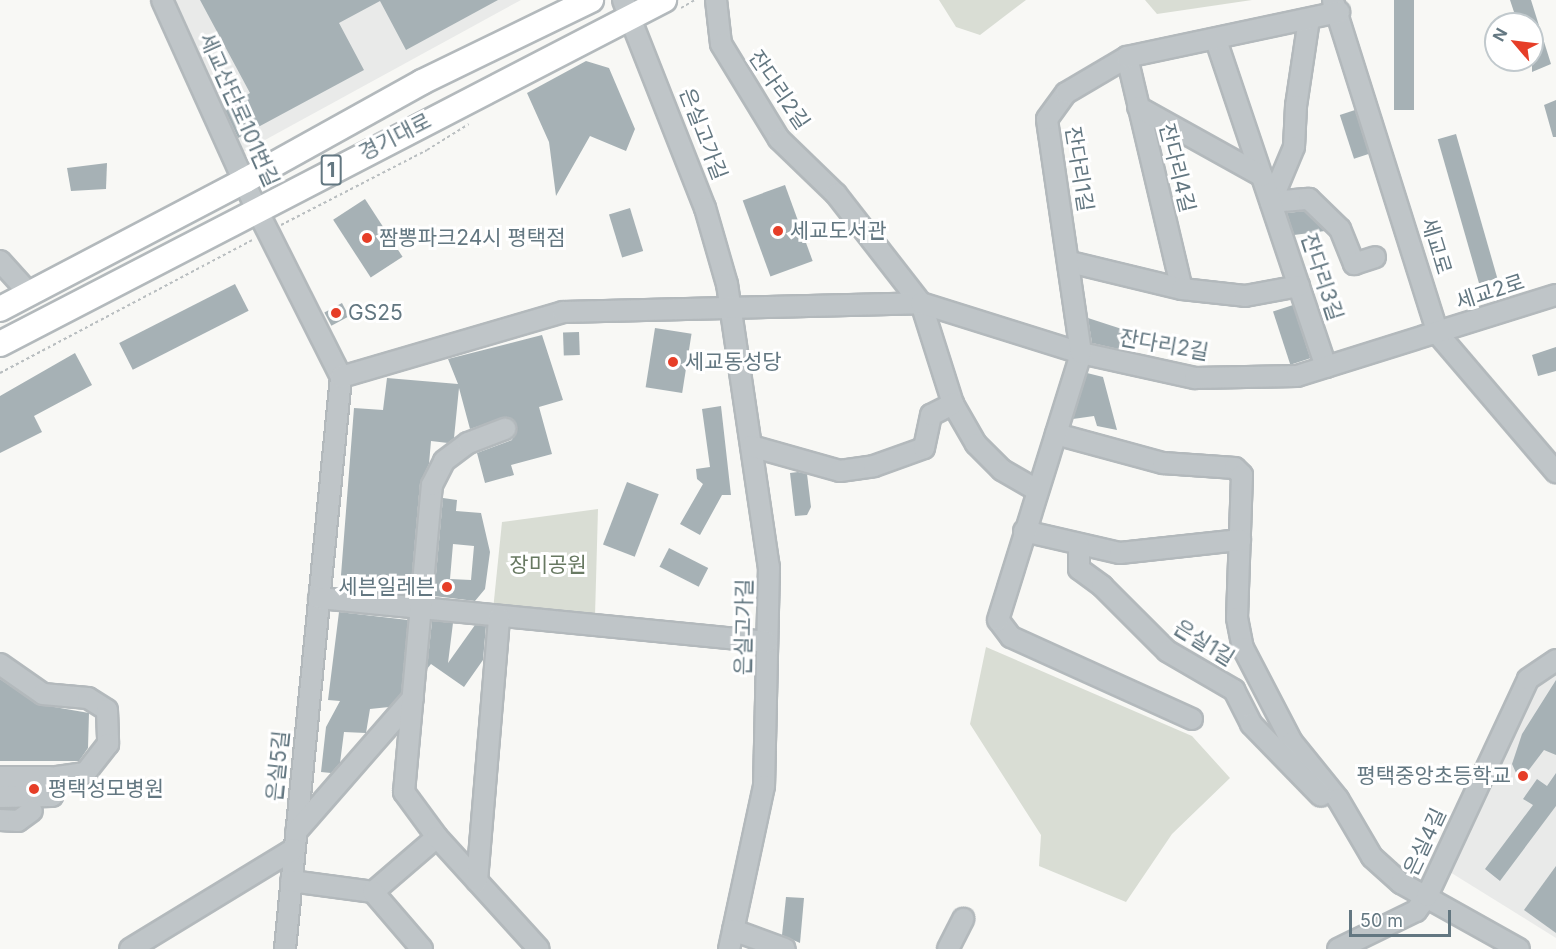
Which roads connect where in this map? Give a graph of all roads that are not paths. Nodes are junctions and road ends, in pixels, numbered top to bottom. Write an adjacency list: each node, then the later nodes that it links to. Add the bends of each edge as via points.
1 (162, 0): 12 (street, 세교산단로101번길)
2 (591, 0): 12 (main road, 경기대로 / 1, via 422,82)
3 (716, 0): 22 (street, 잔다리2길, via 721,44 779,139 836,194)
4 (670, 6): 6 (main road, 경기대로 / 1)
5 (1336, 6): 7 (street, 잔다리1길); 25 (street, 세교로)
6 (627, 9): 14 (main road, 경기대로 / 1); 23 (street, 은실고가길, via 705,208 727,284)
7 (1309, 19): 8 (street, 잔다리1길); 13 (street, via 1294,147)
8 (1216, 40): 9 (street, 잔다리1길); 11 (street, 잔다리3길)
9 (1127, 57): 10 (street, 잔다리4길); 17 (street, 잔다리1길, via 1066,93 1047,119)
10 (1138, 107): 11 (street); 19 (street, 잔다리4길)
11 (1262, 176): 13 (street, 잔다리3길)
12 (246, 180): 14 (street, 세교산단로101번길); 20 (main road, 경기대로 / 1)
13 (1271, 202): 15 (street, 잔다리3길, via 1309,199 1340,229 1354,264); 18 (street, 잔다리3길)
14 (256, 208): 26 (main road, 경기대로 / 1); 29 (street, 세교산단로101번길)
15 (1375, 257)
16 (0, 261): 20 (street)
17 (1070, 262): 19 (street); 27 (street, 잔다리1길)
18 (1299, 286): 19 (street, via 1245,296); 28 (street, 잔다리3길)
19 (1182, 289)
20 (28, 293): 24 (main road, 경기대로 / 1)
21 (1556, 295): 25 (street, 세교2로)
22 (921, 303): 23 (street, 잔다리2길); 27 (street, 잔다리2길); 30 (street, 잔다리2길)
23 (728, 306): 29 (street, via 562,312); 33 (street, 은실고가길)
24 (0, 309)
25 (1438, 334): 28 (street, 잔다리2길); 34 (street, 세교로)
26 (0, 344)
27 (1081, 353): 28 (street, 잔다리2길, via 1195,378 1297,376); 32 (street, 잔다리1길)
28 (1326, 367)
29 (341, 377): 39 (street, 은실5길)
30 (953, 404): 33 (street, via 931,415 924,448 874,466 840,471); 35 (street, via 976,444 996,464)
31 (505, 429): 40 (street, via 468,443 444,461 432,485)
32 (1056, 434): 35 (street, 잔다리1길); 37 (street, via 1163,462 1235,468 1242,475)
33 (751, 446): 42 (street, 은실고가길, via 769,567)
34 (1556, 472)
35 (1036, 490): 36 (street)
36 (1024, 531): 38 (street); 46 (street, via 998,620 1011,637)
37 (1240, 543): 38 (street, via 1120,553); 50 (street, 은실1길, via 1237,618 1243,648 1292,742)
38 (1079, 545): 50 (street, 은실1길, via 1079,569 1102,586 1167,651 1234,690 1251,724 1281,758 1324,800)
39 (319, 598): 40 (street); 54 (street, 은실5길)
40 (421, 609): 41 (street); 45 (street)
41 (498, 617): 42 (street); 56 (street)
42 (767, 642): 60 (street, 은실고가길, via 764,786)
43 (1556, 660): 58 (street, 은실4길, via 1528,679)
44 (0, 664): 48 (street, via 43,694 88,698 107,711 108,744 85,773)
45 (413, 698): 53 (street, via 404,792); 54 (street)
46 (1192, 719)
47 (0, 777): 48 (street)
48 (55, 777): 49 (street, via 58,781 52,796)
49 (0, 797)
50 (1338, 799): 58 (street, 은실1길, via 1372,857 1401,883)
51 (32, 811): 52 (street, via 18,821)
52 (0, 820)
53 (437, 837): 56 (street); 57 (street)
54 (295, 840): 55 (street, 은실5길); 61 (street)
55 (291, 881): 57 (street); 62 (street, 은실5길)
56 (477, 881): 64 (street)
57 (373, 892): 63 (street)
58 (1427, 896): 67 (street, 은실4길, via 1416,911); 68 (street, 은실1길)
59 (963, 919): 66 (street)
60 (731, 940): 65 (street)
61 (130, 949)
62 (285, 949)
63 (422, 949)
64 (539, 949)
65 (785, 949)
66 (948, 949)
67 (1338, 949)
68 (1519, 949)

